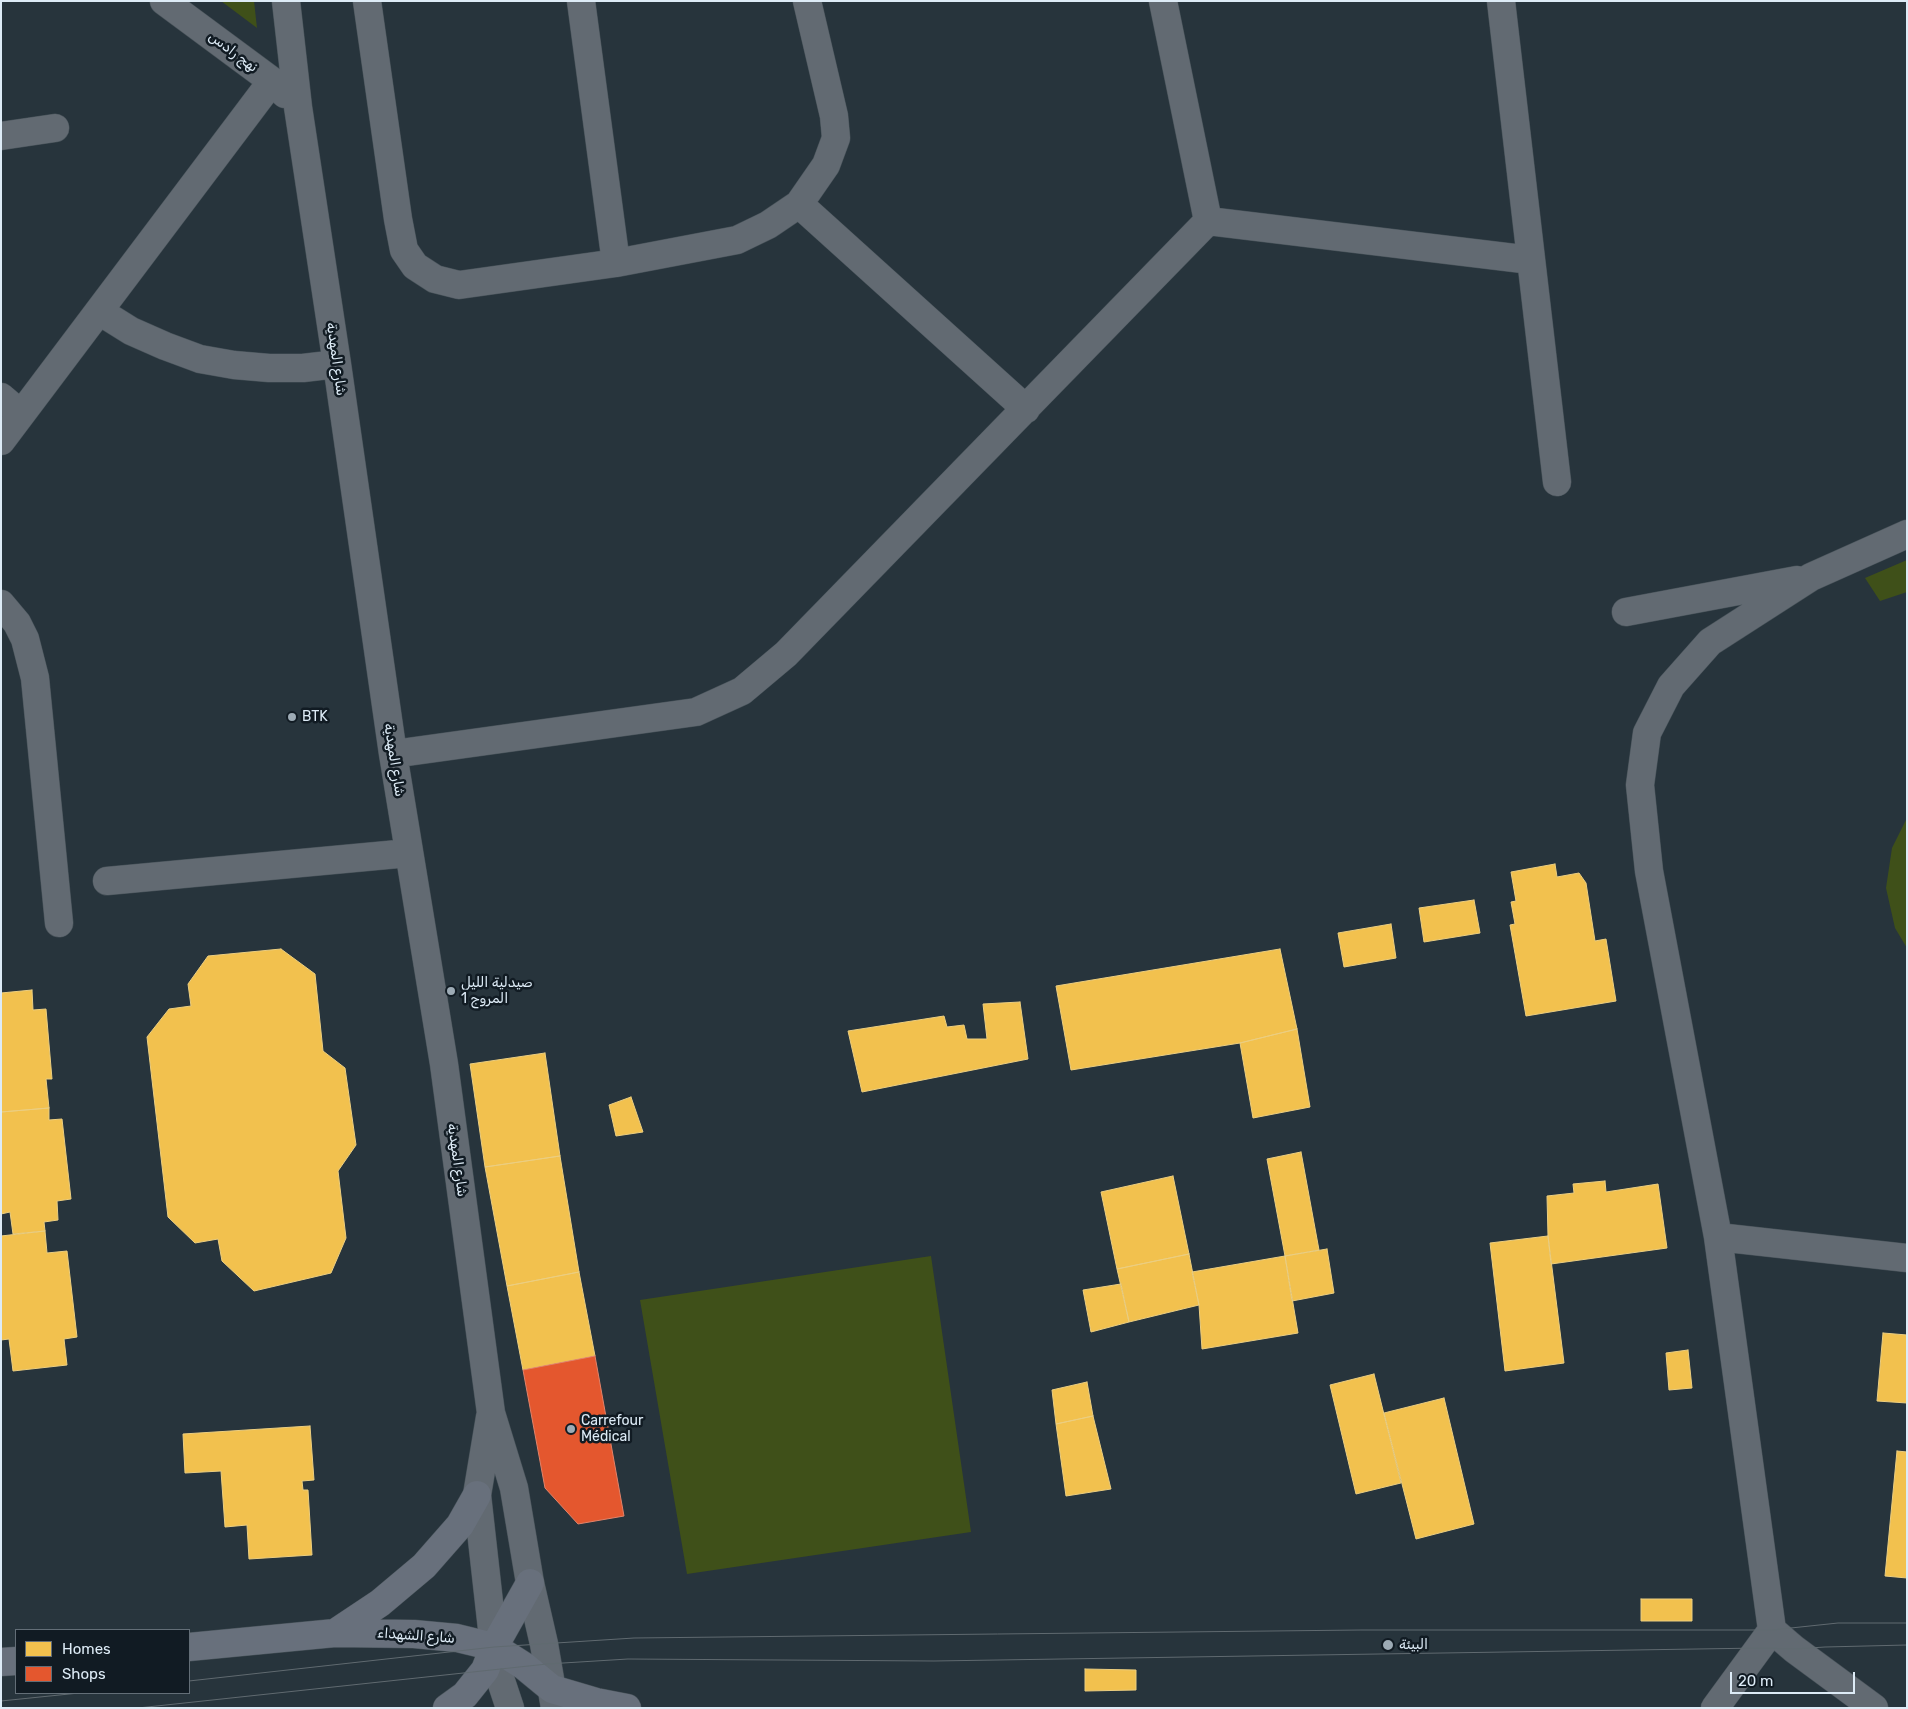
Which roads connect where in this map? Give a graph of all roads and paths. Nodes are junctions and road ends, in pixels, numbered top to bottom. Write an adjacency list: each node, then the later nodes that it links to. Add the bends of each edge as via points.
1 (164, 1): 8 (street, نهج رادس)
2 (286, 1): 9 (street, شارع المهدية)
3 (367, 1): 15 (street, via 398,219 404,250 415,266 435,279 459,285)
4 (581, 1): 15 (street)
5 (807, 1): 12 (street, via 834,116 836,138 826,164)
6 (1163, 1): 13 (street)
7 (1501, 1): 14 (street)
8 (272, 81): 9 (street, نهج رادس); 16 (street)
9 (298, 107): 17 (street, شارع المهدية)
10 (55, 128): 11 (street)
11 (1, 136)
12 (799, 204): 15 (street, via 768,225 737,240); 19 (street)
13 (1208, 221): 14 (street); 19 (street)
14 (1531, 260): 21 (street)
15 (616, 263)
16 (98, 311): 17 (street, via 131,331 200,358 269,368); 18 (street)
17 (337, 364): 26 (street, شارع المهدية)
18 (11, 405): 20 (street)
19 (1026, 409): 26 (street, via 786,654 742,691 696,712)
20 (1, 440)
21 (1557, 482)
22 (1907, 534): 23 (street)
23 (1811, 577): 25 (street); 30 (street, via 1710,642 1671,686 1647,733 1640,785 1649,872)
24 (1, 604): 29 (street, via 25,639 36,678)
25 (1626, 612)
26 (393, 754): 27 (street, شارع المهدية)
27 (410, 853): 28 (street); 32 (street, شارع المهدية, via 444,1064)
28 (106, 881)
29 (60, 923)
30 (1718, 1237): 31 (street); 35 (street)
31 (1907, 1258)
32 (491, 1413): 33 (street); 34 (street, via 514,1488)
33 (477, 1495): 36 (main road, via 460,1525 424,1566 380,1603); 38 (street)
34 (530, 1583): 38 (main road); 41 (street)
35 (1772, 1630): 45 (street); 46 (street)
36 (335, 1632): 37 (main road, شارع الشهداء); 38 (main road, شارع الشهداء, via 449,1637)
37 (190, 1647)
38 (494, 1647): 41 (main road, شارع الشهداء, via 524,1666); 42 (main road, via 485,1670 465,1695); 43 (street, via 497,1669)
39 (15, 1661): 40 (main road)
40 (1, 1662)
41 (553, 1698): 44 (main road, شارع الشهداء)
42 (447, 1708)
43 (510, 1708)
44 (627, 1708)
45 (1715, 1708)
46 (1874, 1708)

